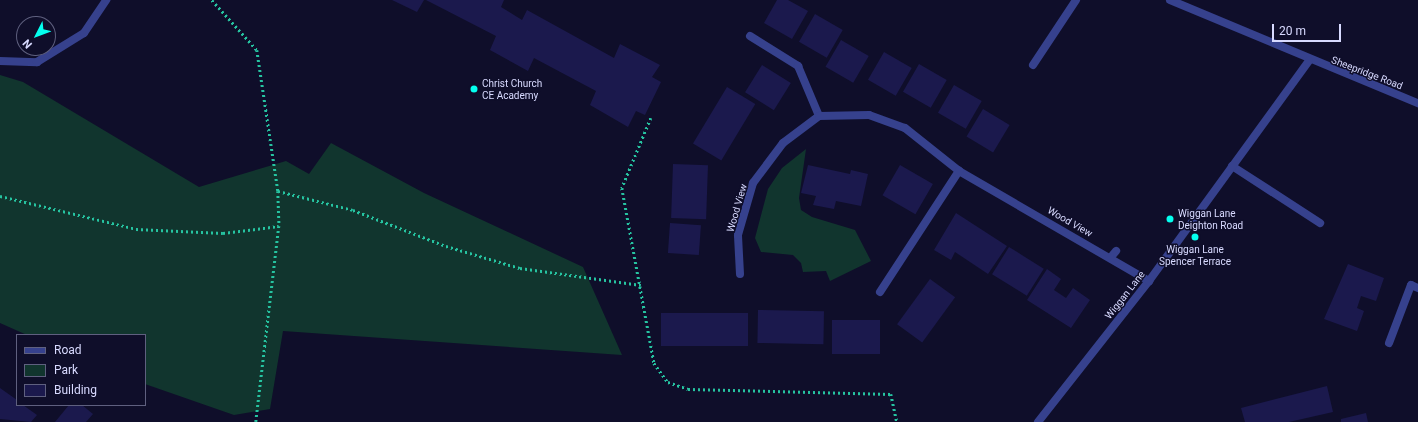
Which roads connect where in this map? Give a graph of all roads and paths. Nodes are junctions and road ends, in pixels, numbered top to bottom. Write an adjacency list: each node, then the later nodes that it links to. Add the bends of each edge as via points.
1 (106, 0): 6 (street, via 84,33 37,62)
2 (212, 0): 14 (path, via 257,50)
3 (1076, 0): 8 (street)
4 (1170, 0): 7 (street, Sheepridge Road)
5 (750, 36): 10 (street, via 798,66)
6 (0, 61)
7 (1309, 61): 9 (street, Sheepridge Road); 12 (street, Wiggan Lane)
8 (1033, 65)
9 (1418, 104)
10 (819, 116): 13 (street, Wood View, via 869,115 905,128); 18 (street, Wood View, via 783,143 753,183 738,235)
11 (651, 118): 20 (path, via 622,188)
12 (1232, 166): 16 (street); 19 (street, Wiggan Lane)
13 (959, 171): 19 (street, Wood View, via 1113,254); 22 (street)
14 (278, 191): 17 (path); 20 (path, via 353,210 446,246 520,268)
15 (0, 196): 17 (path, via 136,229 223,233)
16 (1320, 223)
17 (279, 226): 24 (path)
18 (740, 274)
19 (1149, 281): 26 (street, Wiggan Lane)
20 (641, 285): 25 (path, via 654,363 668,382 688,389 891,394)
21 (1418, 288): 23 (street, via 1411,285)
22 (880, 292)
23 (1389, 342)
24 (256, 422)
25 (897, 422)
26 (1038, 422)

